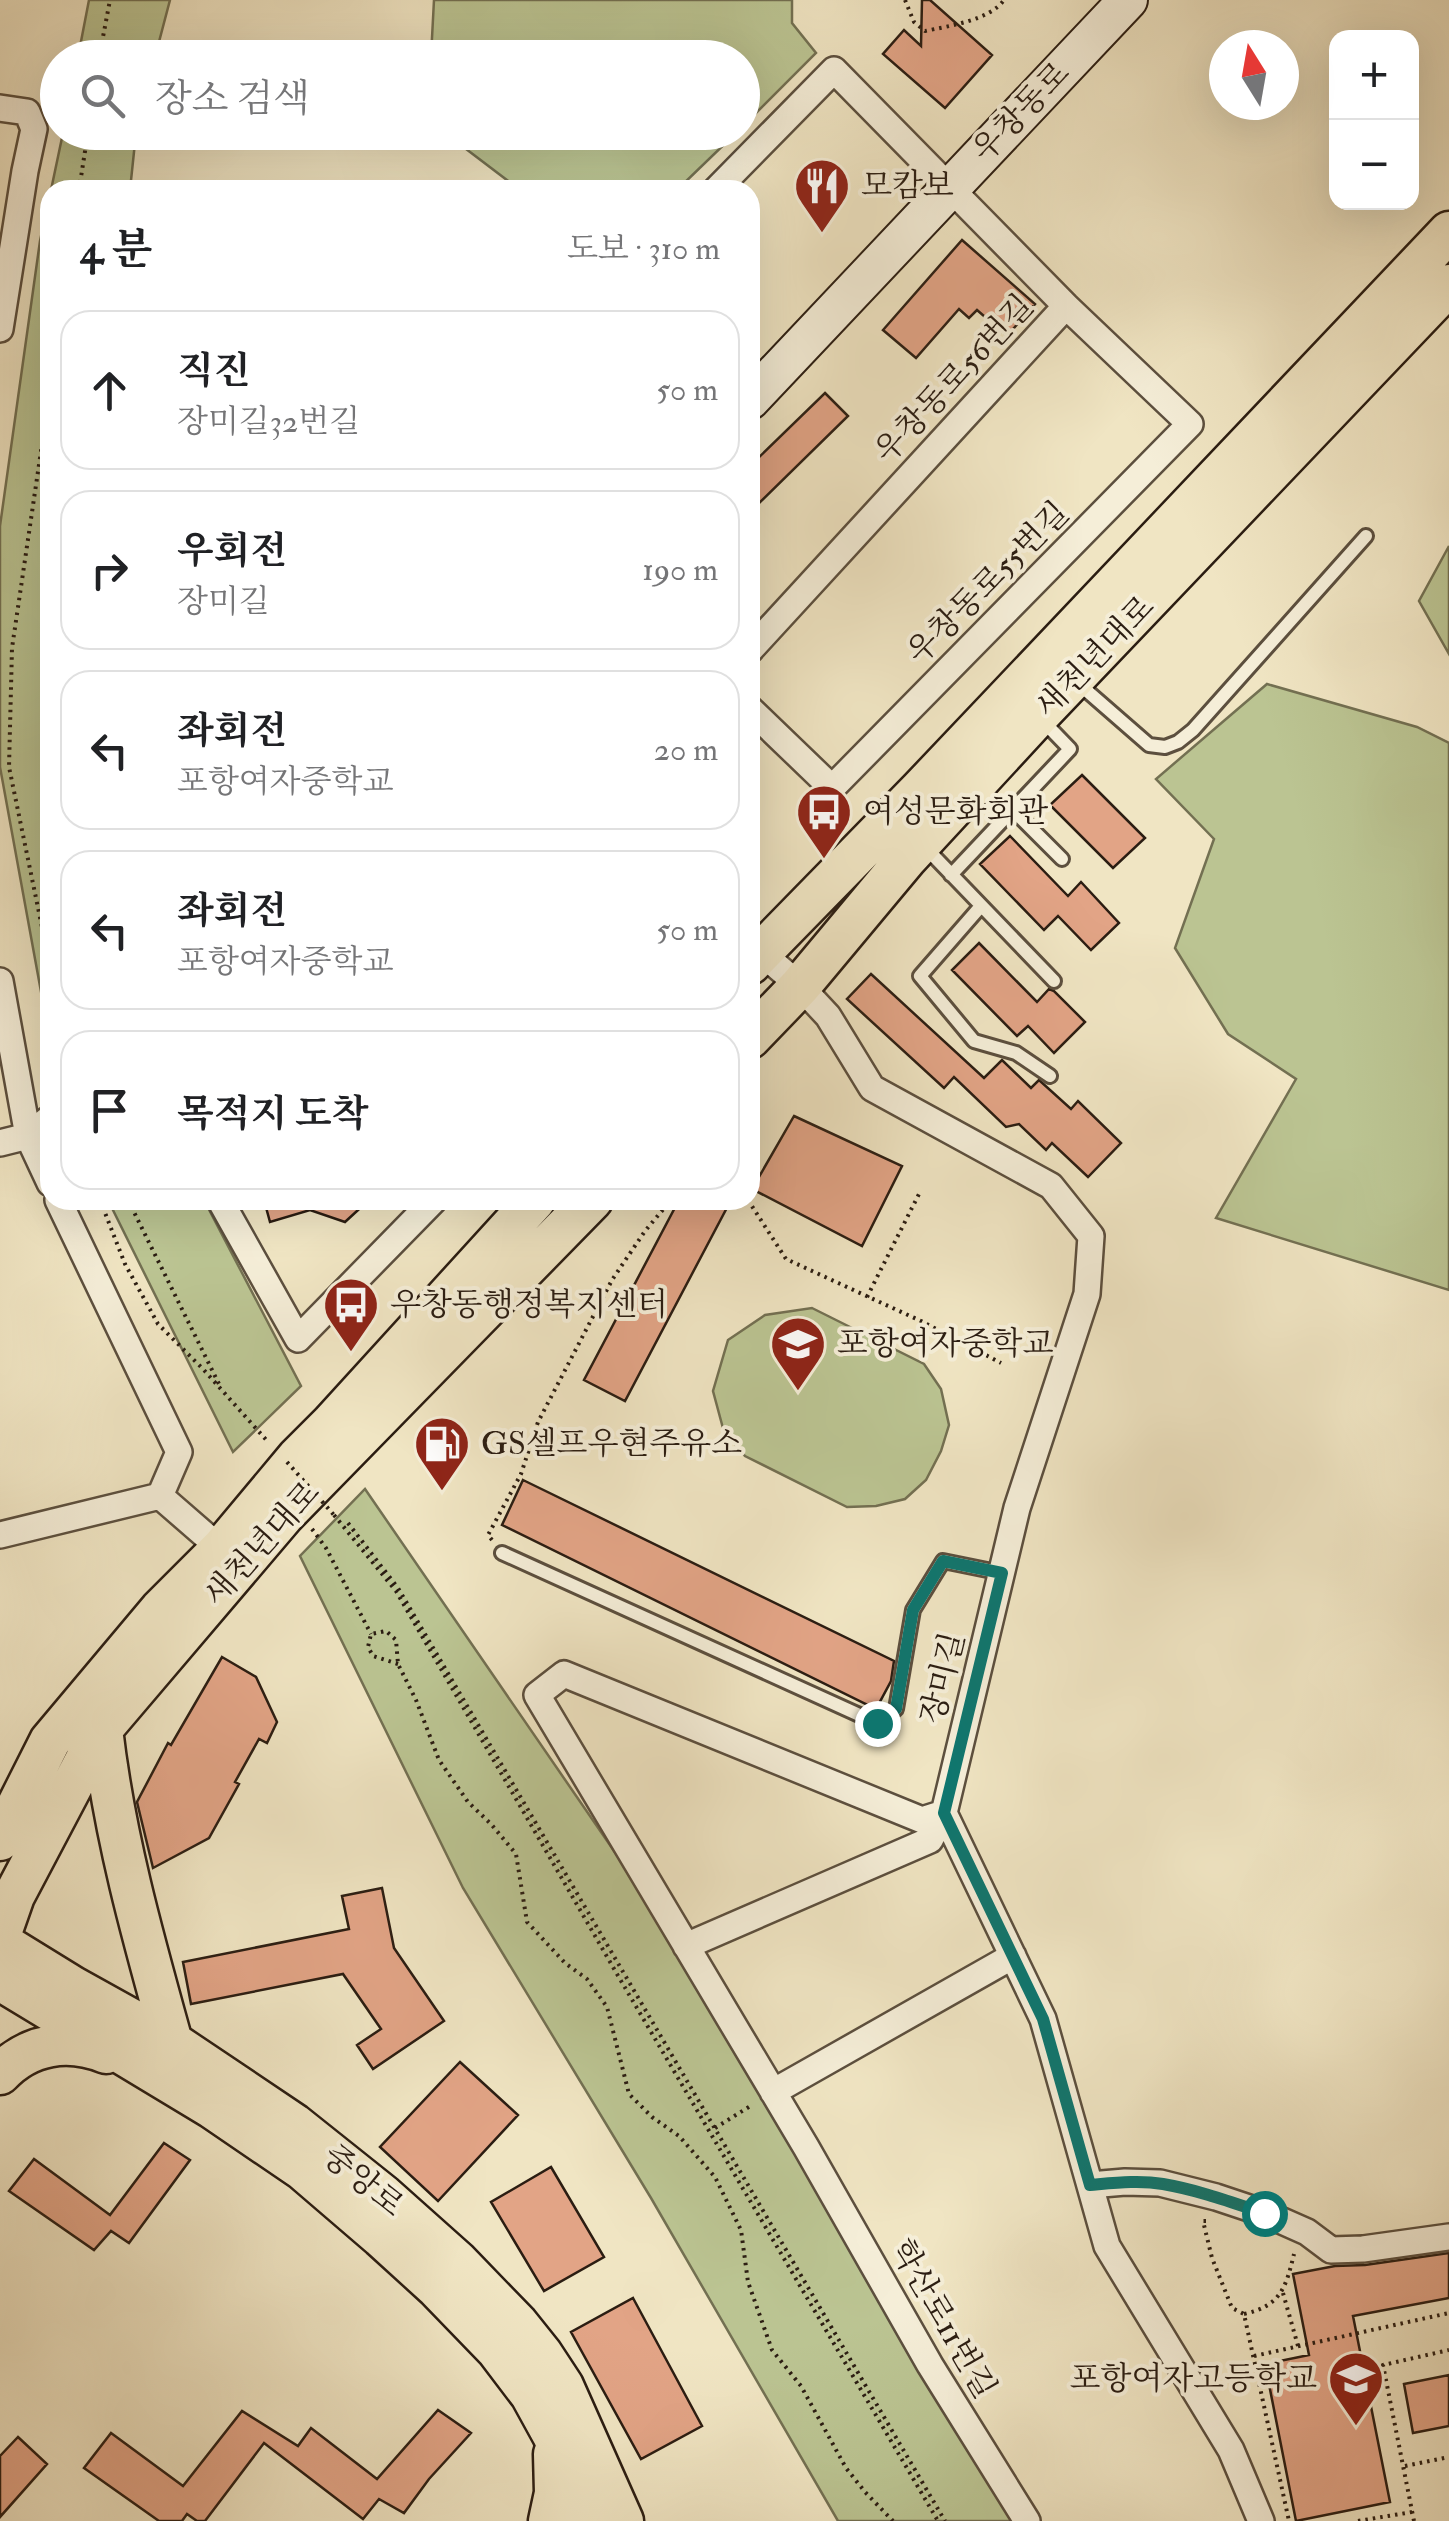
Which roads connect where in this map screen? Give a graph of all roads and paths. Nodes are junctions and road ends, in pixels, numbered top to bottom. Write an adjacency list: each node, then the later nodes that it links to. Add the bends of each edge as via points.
1 (110, 0): 5 (path)
2 (905, 0): 3 (path, via 925,31 998,9)
3 (1004, 0)
4 (1128, 0): 12 (main road, 우창동로)
5 (102, 40)
6 (0, 108): 16 (street, via 27,112 34,129)
7 (760, 145): 12 (street, via 834,70)
8 (85, 150): 10 (path)
9 (755, 150): 11 (street)
10 (81, 180)
11 (726, 180)
12 (948, 188): 15 (street); 17 (main road, 우창동로)
13 (1449, 232): 21 (main road, 새천년대로)
14 (1449, 284): 21 (main road, 새천년대로)
15 (1066, 306): 20 (street, 우창동로56번길); 23 (street, 우창동로55번길, via 1190,424 832,788)
16 (0, 328)
17 (760, 389)
18 (40, 458): 29 (path, via 12,648 10,767)
19 (1366, 536): 21 (lane, via 1178,742 1149,746)
20 (760, 639)
21 (1061, 667): 22 (main road, 새천년대로); 25 (main road, 새천년대로)
22 (1038, 716): 24 (lane, via 1070,748); 25 (main road, 새천년대로)
23 (760, 718)
24 (1012, 810): 26 (lane); 27 (lane)
25 (908, 830): 27 (lane); 30 (main road, 새천년대로); 34 (main road, 새천년대로)
26 (1062, 859)
27 (951, 875): 28 (lane)
28 (981, 906): 32 (lane); 36 (lane, via 920,976 974,1040 1016,1053)
29 (40, 916)
30 (760, 948)
31 (760, 957): 34 (street, 장미길)
32 (1054, 980)
33 (0, 981): 38 (street)
34 (800, 986): 35 (main road, 새천년대로); 62 (street, 장미길, via 828,1016 872,1088 1050,1186 1091,1236 1086,1294)
35 (760, 1028)
36 (1050, 1076)
37 (40, 1126): 38 (street)
38 (28, 1136): 39 (street); 40 (street)
39 (0, 1143)
40 (40, 1162)
41 (921, 1190): 51 (path)
42 (63, 1210): 56 (street, via 178,1452)
43 (104, 1210): 54 (path, via 158,1324)
44 (133, 1210): 53 (path, via 222,1390)
45 (228, 1210): 46 (street, via 298,1339)
46 (424, 1210)
47 (526, 1210): 60 (main road, 새천년대로, via 296,1458)
48 (582, 1210): 65 (main road, 새천년대로, via 284,1515)
49 (662, 1210): 61 (path, via 612,1280 538,1422 488,1535)
50 (754, 1210): 51 (path, via 786,1260)
51 (867, 1296): 52 (path)
52 (1001, 1362)
53 (264, 1432)
54 (273, 1447)
55 (287, 1462): 96 (path, bridge, via 396,1591)
56 (160, 1496): 59 (street); 60 (street)
57 (308, 1523): 63 (path)
58 (348, 1523): 77 (path, via 398,1588)
59 (0, 1535)
60 (221, 1549): 66 (main road, 새천년대로, via 160,1610)
61 (502, 1553): 62 (lane, via 877,1723 896,1709 913,1610 943,1561)
62 (1002, 1573): 68 (street, 장미길)
63 (371, 1634): 64 (path, via 372,1656); 64 (path, via 386,1630 396,1640)
64 (398, 1664): 95 (path, via 439,1760 516,1854 527,1922 588,1978 607,2006 629,2094 715,2177 741,2230 748,2282 772,2350 846,2468)
65 (102, 1729): 70 (main road, 새천년대로, via 14,1896); 74 (main road)
66 (50, 1742): 67 (main road); 69 (main road, 새천년대로)
67 (0, 1770)
68 (944, 1813): 71 (street, via 930,1840); 71 (street, 학산로11번길, via 922,1820 564,1674 537,1695); 72 (street)
69 (0, 1840)
70 (0, 1939): 74 (main road, 중앙로)
71 (686, 1946): 76 (street, 학산로11번길)
72 (1013, 1956): 76 (street); 78 (street, via 1043,2019)
73 (0, 1980): 74 (main road, 중앙로)
74 (162, 2056): 75 (main road, via 53,2045); 88 (main road, 중앙로, via 437,2288 496,2349); 94 (main road, 중앙로, via 294,2124 457,2261 518,2324 563,2386)
75 (0, 2074)
76 (773, 2092): 77 (path); 98 (street, 학산로11번길)
77 (714, 2128): 97 (path)
78 (1090, 2185): 80 (street, via 1160,2184 1216,2196 1308,2232 1331,2250); 99 (street, via 1107,2246 1231,2450)
79 (1222, 2220): 84 (path, via 1203,2221 1232,2308)
80 (1449, 2237)
81 (1294, 2254): 82 (path)
82 (1283, 2293): 84 (path); 85 (path)
83 (1449, 2313): 85 (path)
84 (1244, 2314): 87 (path)
85 (1298, 2347): 87 (path)
86 (1449, 2350): 90 (path, via 1383,2364)
87 (1253, 2356): 100 (path)
88 (553, 2435): 92 (main road); 93 (main road, 중앙로)
89 (1449, 2457): 90 (path)
90 (1402, 2467): 91 (path)
91 (1412, 2512): 101 (path); 102 (path)
92 (549, 2521)
93 (588, 2521)
94 (623, 2521)
95 (893, 2521)
96 (938, 2521)
97 (945, 2521)
98 (1028, 2521)
99 (1261, 2521)
100 (1289, 2521)
101 (1358, 2521)
102 (1414, 2521)

